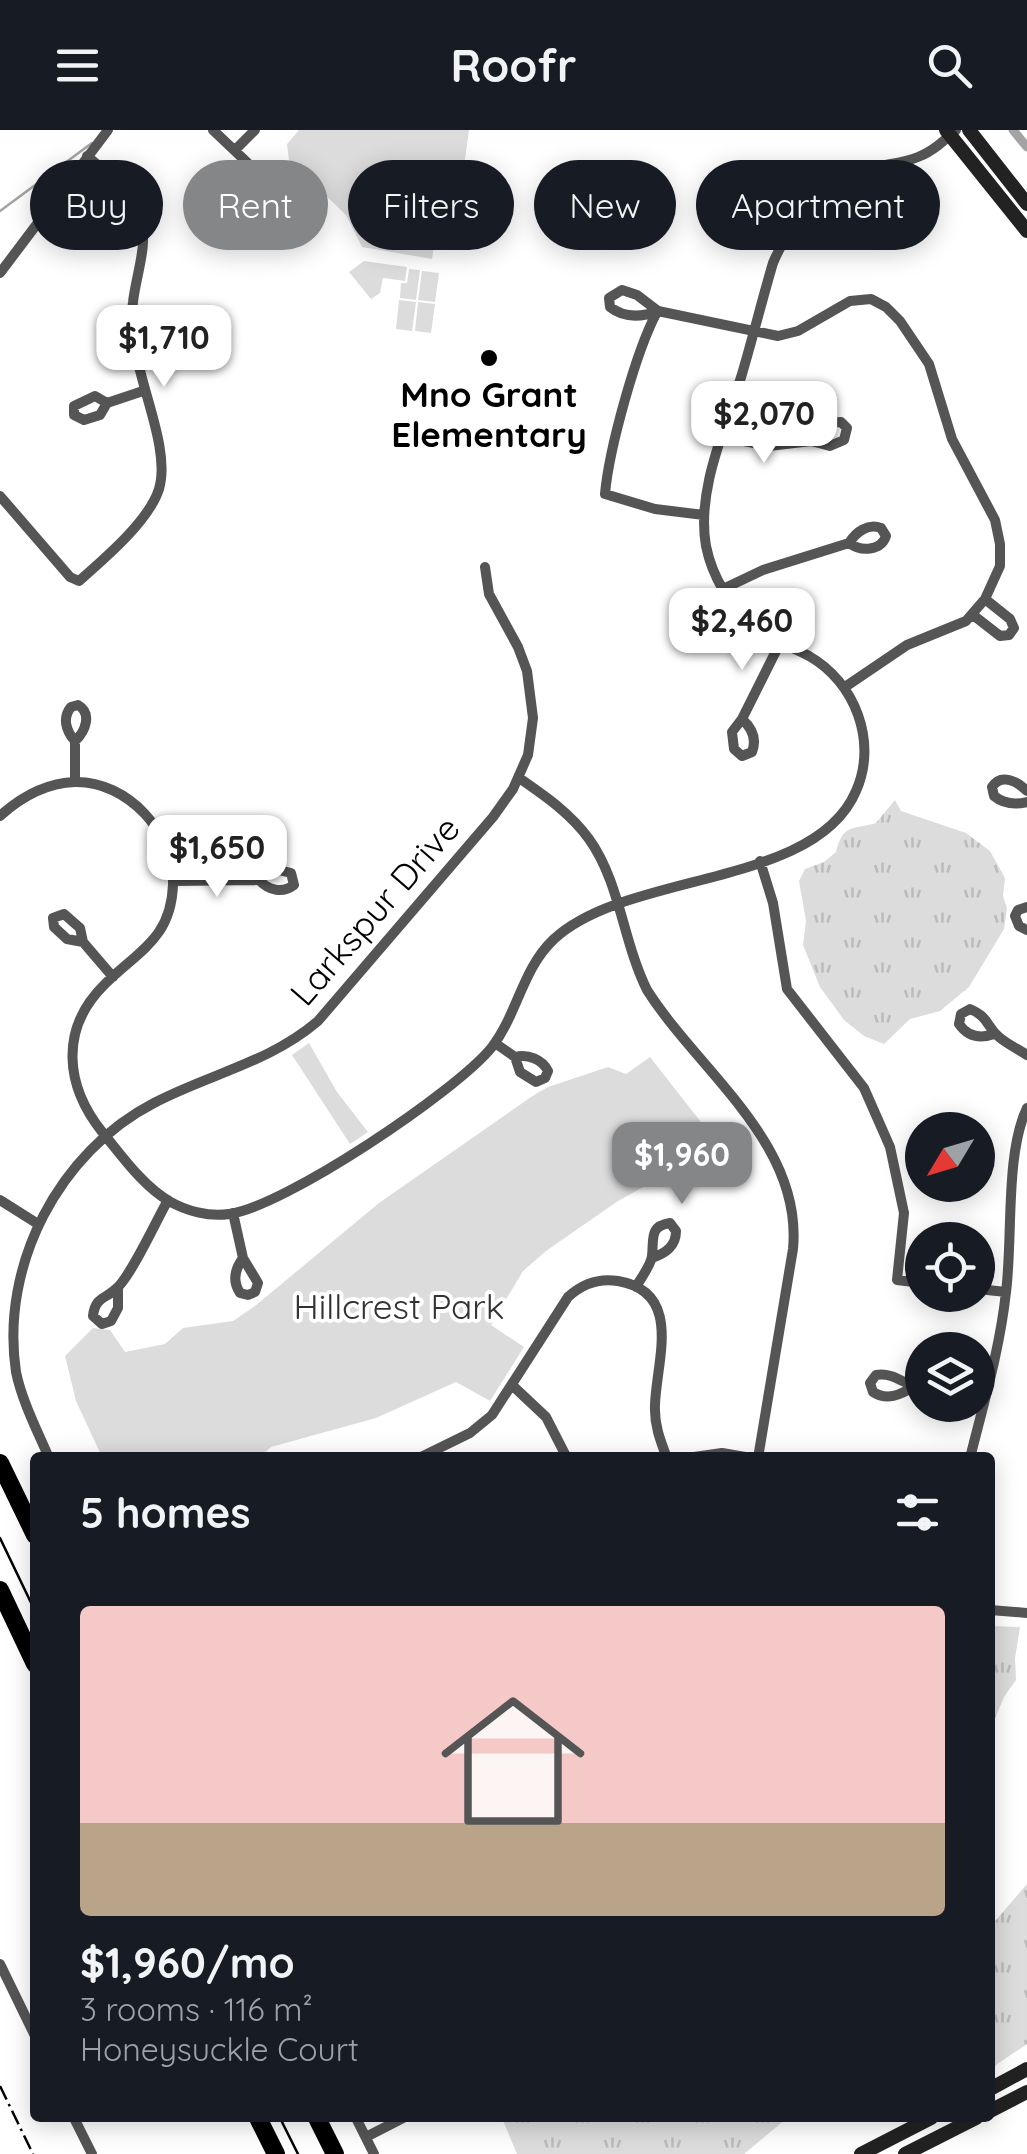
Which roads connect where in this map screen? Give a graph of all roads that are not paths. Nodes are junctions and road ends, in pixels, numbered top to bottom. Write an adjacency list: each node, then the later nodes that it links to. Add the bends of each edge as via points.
1 (108, 130): 7 (street)
2 (213, 130): 6 (street)
3 (255, 130): 6 (street)
4 (968, 130): 9 (main road)
5 (951, 132): 10 (main road); 12 (street, via 917,157 854,175 809,208 778,253)
6 (236, 150): 8 (street)
7 (87, 156): 11 (street); 13 (street, via 121,184 141,218 132,306)
8 (246, 160)
9 (1027, 204)
10 (1027, 231)
11 (0, 273)
12 (754, 332): 15 (street); 18 (street, via 658,311 615,442 606,494 654,509); 22 (street, via 792,334 862,298 882,303 900,321 930,364 952,439 995,520 1000,566)
13 (143, 391): 14 (street); 17 (street, via 162,463 158,490 147,511 80,581)
14 (107, 403)
15 (723, 437): 16 (street, via 768,446); 18 (street)
16 (807, 441)
17 (0, 496)
18 (704, 514): 21 (street, via 707,552)
19 (849, 543): 21 (street)
20 (485, 567): 28 (street, Larkspur Drive, via 489,594 521,653 531,691 531,735)
21 (723, 589): 24 (street, via 744,617)
22 (985, 600): 23 (street); 23 (street, via 1012,622 1010,634 1000,636)
23 (973, 615): 25 (street, via 907,645)
24 (780, 643): 25 (street, via 820,664); 26 (street)
25 (845, 688): 33 (street, via 864,742 854,796 826,832)
26 (742, 719)
27 (76, 740): 29 (street)
28 (519, 778): 36 (street, via 586,836); 46 (street, Larkspur Drive, via 493,818 311,1028 253,1063 151,1104)
29 (75, 782): 32 (street, via 42,789); 35 (street, via 116,792 141,810 167,848)
30 (1027, 790): 31 (street, via 1005,779 992,787 1004,802)
31 (1027, 802)
32 (0, 816)
33 (760, 861): 36 (street); 53 (street, via 787,989 878,1114 904,1211 897,1280)
34 (259, 880): 35 (street)
35 (174, 881): 40 (street, via 156,938)
36 (616, 906): 42 (street, via 568,927 547,946); 65 (street, via 648,990 762,1137 789,1189 793,1249)
37 (1027, 907): 38 (street, via 1015,916)
38 (1027, 930)
39 (83, 942): 40 (street)
40 (113, 977): 46 (street, via 84,1010 70,1057 78,1094)
41 (994, 1034): 43 (street)
42 (495, 1042): 44 (street); 49 (street, via 464,1074 346,1158)
43 (1027, 1055)
44 (515, 1057)
45 (1027, 1108): 57 (street, via 1016,1145)
46 (105, 1136): 48 (street); 50 (street, Larkspur Drive, via 74,1167)
47 (0, 1200): 50 (street)
48 (168, 1200): 49 (street, via 203,1213); 55 (street)
49 (234, 1213): 51 (street)
50 (38, 1224): 61 (street, Larkspur Drive, via 20,1274 15,1359)
51 (242, 1258)
52 (652, 1258): 54 (street)
53 (905, 1281)
54 (636, 1287): 59 (street, via 604,1280 572,1292); 64 (street, via 662,1322 655,1408)
55 (118, 1288)
56 (995, 1291): 57 (street)
57 (1006, 1292): 58 (street)
58 (995, 1356)
59 (513, 1386): 62 (street, via 477,1428); 63 (street, via 546,1417)
60 (977, 1422): 66 (street)
61 (47, 1452)
62 (431, 1452)
63 (565, 1452)
64 (665, 1452)
65 (755, 1452)
66 (971, 1452)
67 (0, 1463): 68 (highway)
68 (30, 1525)
69 (0, 1590): 72 (highway)
70 (995, 1611): 71 (street)
71 (1027, 1614)
72 (30, 1653)
73 (0, 1964): 74 (street)
74 (30, 2026)
75 (1027, 2069): 76 (main road)
76 (995, 2086)
77 (1027, 2092): 78 (main road)
78 (995, 2108)
79 (76, 2122): 87 (street)
80 (259, 2122): 88 (highway)
81 (319, 2122): 89 (highway)
82 (358, 2122): 86 (street)
83 (395, 2122): 86 (street)
84 (923, 2122): 91 (main road)
85 (968, 2122): 92 (main road)
86 (366, 2137): 90 (street)
87 (92, 2154)
88 (273, 2154)
89 (335, 2154)
90 (374, 2154)
91 (861, 2154)
92 (906, 2154)

